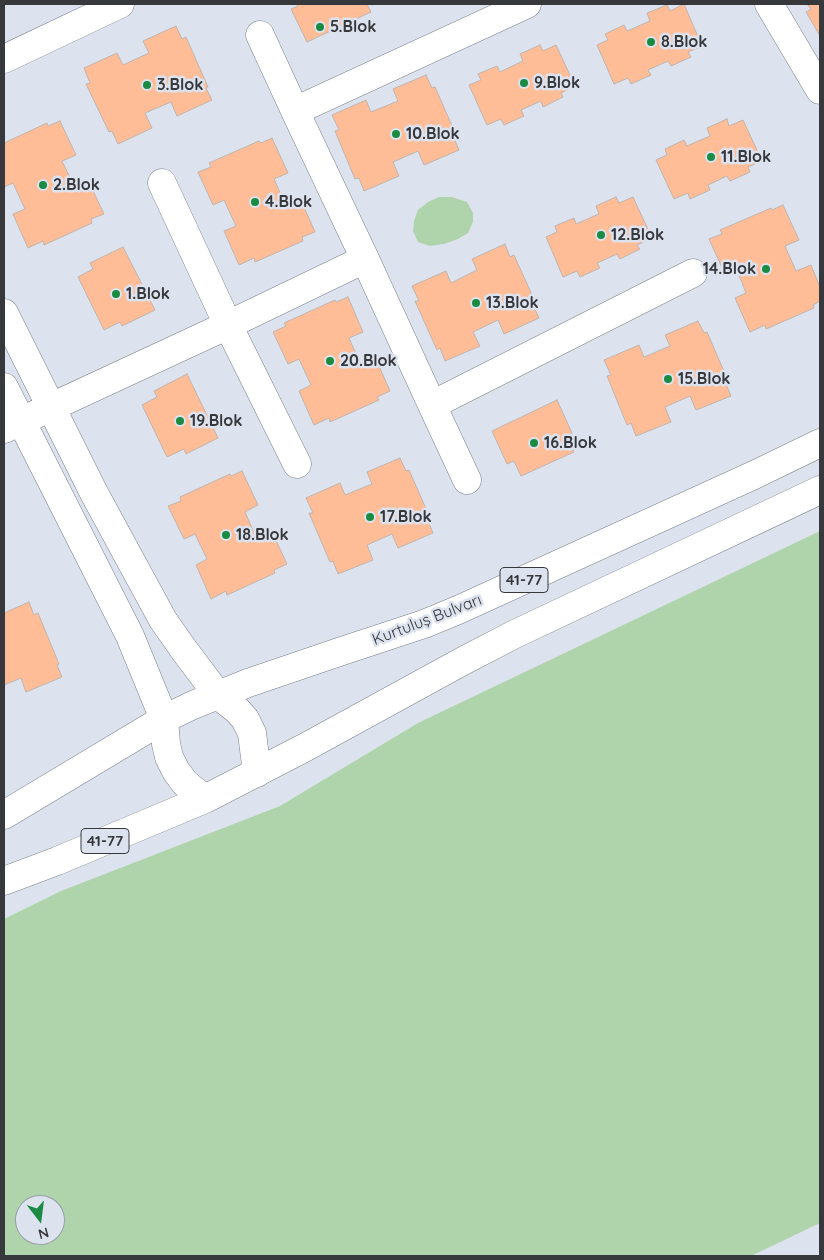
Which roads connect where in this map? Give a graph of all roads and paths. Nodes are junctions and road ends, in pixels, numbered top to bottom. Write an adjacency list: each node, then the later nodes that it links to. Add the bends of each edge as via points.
1 (120, 4): 5 (main road)
2 (527, 4): 7 (main road)
3 (770, 4): 6 (main road)
4 (260, 35): 7 (main road)
5 (4, 59)
6 (820, 90)
7 (295, 111): 9 (main road)
8 (162, 183): 12 (main road)
9 (366, 258): 12 (main road); 14 (main road)
10 (693, 273): 14 (main road)
11 (4, 313): 15 (main road)
12 (228, 325): 15 (main road); 18 (main road)
13 (4, 386): 16 (main road)
14 (432, 405): 19 (main road)
15 (50, 407): 16 (main road); 21 (main road, via 163,620)
16 (12, 425): 22 (main road, via 130,636)
17 (820, 443): 21 (main road, Kurtuluş Bulvarı / 41-77, via 458,610)
18 (296, 464)
19 (467, 480)
20 (820, 490): 23 (main road, 41-77, via 515,634)
21 (218, 695): 22 (main road); 23 (main road, via 237,710 249,726)
22 (164, 718): 24 (main road, via 169,757 185,783); 25 (main road)
23 (257, 773): 24 (main road)
24 (205, 800): 26 (main road, 41-77)
25 (4, 815)
26 (4, 881)

